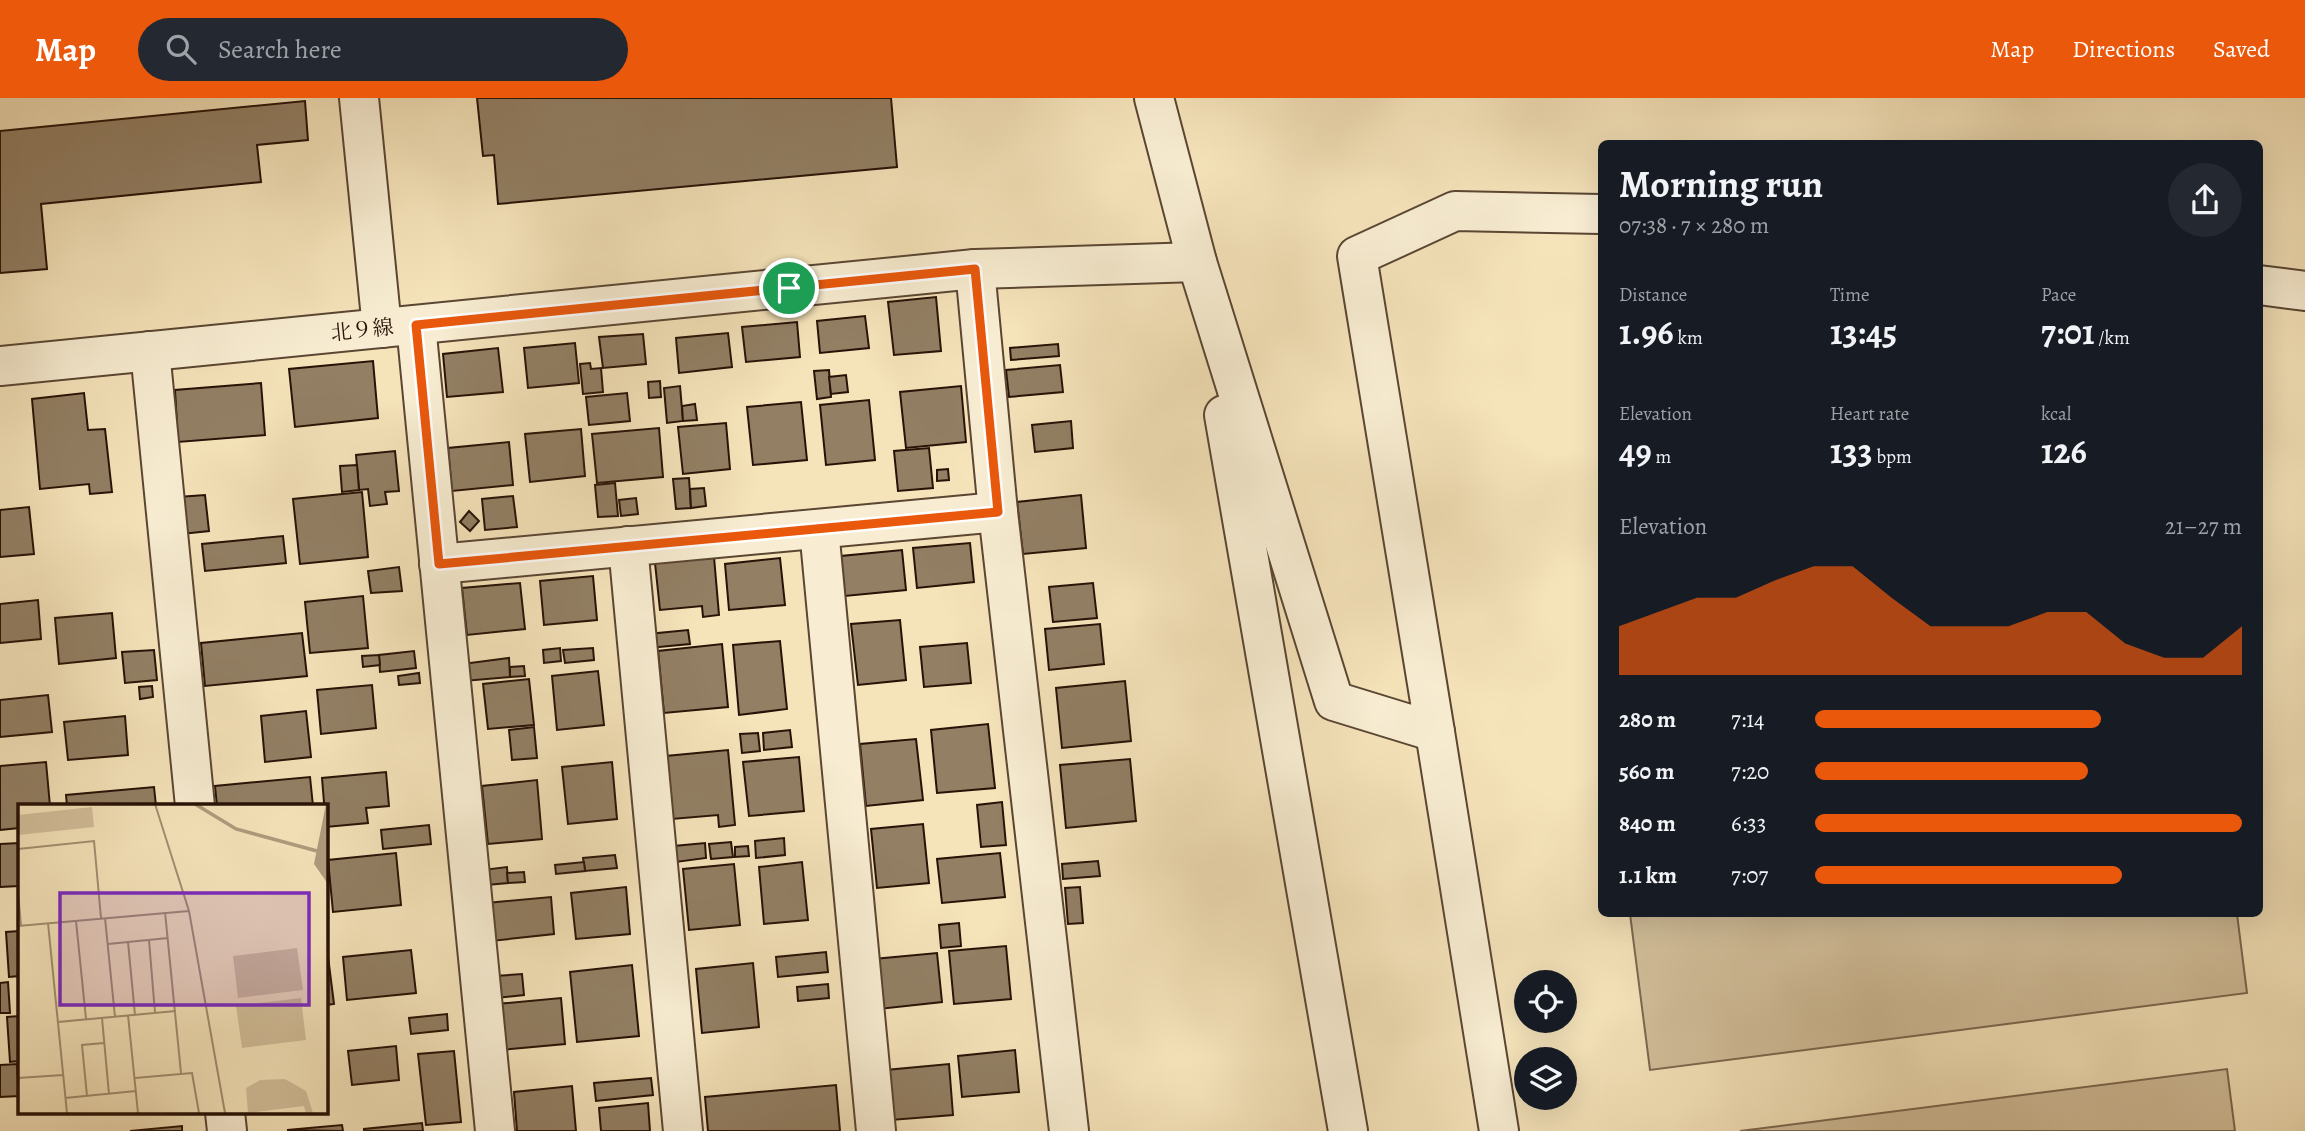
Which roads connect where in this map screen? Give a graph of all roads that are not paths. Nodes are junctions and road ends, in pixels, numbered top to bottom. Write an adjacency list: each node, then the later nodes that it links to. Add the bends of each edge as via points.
1 (359, 98): 8 (street)
2 (1154, 98): 4 (street)
3 (1598, 214): 15 (street, via 1455,211 1357,256)
4 (1197, 262): 5 (street, 北９線); 15 (street, via 1334,701); 21 (street)
5 (975, 269): 8 (street, 北９線); 11 (street)
6 (2263, 286): 7 (street)
7 (2305, 291)
8 (399, 326): 9 (street, 北９線); 14 (street)
9 (150, 351): 10 (street, 北９線); 16 (street)
10 (0, 366)
11 (998, 512): 12 (street); 20 (street)
12 (819, 528): 13 (street); 19 (street)
13 (628, 546): 14 (street); 18 (street)
14 (439, 564): 17 (street)
15 (1435, 732): 22 (street)
16 (195, 804)
17 (495, 1131)
18 (683, 1131)
19 (876, 1131)
20 (1069, 1131)
21 (1348, 1131)
22 (1499, 1131)

